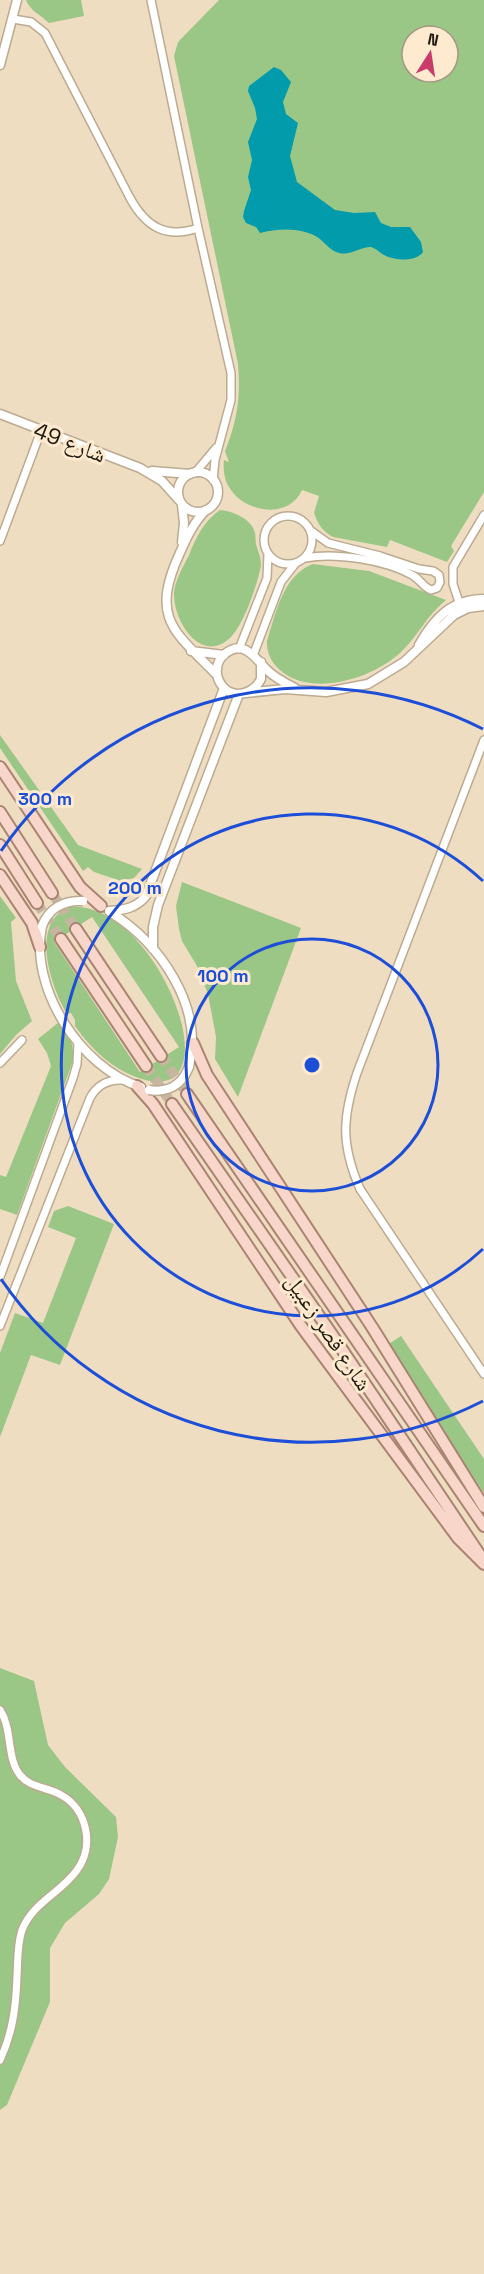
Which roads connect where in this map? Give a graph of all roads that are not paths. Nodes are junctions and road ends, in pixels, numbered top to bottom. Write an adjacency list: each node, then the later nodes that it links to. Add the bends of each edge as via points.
1 (17, 0): 4 (street)
2 (159, 0): 3 (street)
3 (152, 4): 6 (street)
4 (13, 19): 5 (street); 6 (street, via 30,22 50,40 136,210 154,227 176,232)
5 (0, 65)
6 (198, 228): 9 (street, via 231,373 230,407)
7 (0, 414): 8 (street, شارع 49)
8 (41, 431): 10 (street, شارع 49); 17 (street)
9 (220, 441): 11 (street); 12 (street)
10 (140, 468): 11 (street, شارع 49, via 164,474); 13 (street, شارع 49, via 162,480)
11 (193, 474): 12 (street, via 205,474); 13 (street, via 180,485)
12 (213, 480): 14 (street, via 218,495)
13 (181, 502): 14 (street, via 190,511); 19 (street)
14 (206, 510): 19 (street, via 194,524)
15 (484, 515): 23 (street, via 453,567 453,584)
16 (310, 530): 18 (street, via 298,519 278,519 265,533); 20 (street, via 312,545); 20 (street, via 328,543 433,571 440,582 431,590 409,574 373,562 334,556)
17 (0, 541)
18 (267, 552): 21 (street, via 283,564); 25 (street, via 267,578)
19 (180, 554): 26 (street, via 168,584 167,608 175,632)
20 (305, 558): 21 (street)
21 (297, 563): 27 (street, via 281,582)
22 (484, 599): 23 (street)
23 (461, 606): 24 (street); 32 (street, via 439,616 414,653 393,671 368,684 326,692)
24 (484, 606)
25 (239, 649): 27 (street); 28 (street)
26 (191, 651): 28 (street); 30 (street)
27 (254, 653): 29 (street)
28 (224, 655): 30 (street)
29 (261, 662): 32 (street, via 281,681); 33 (street, via 261,679 255,688)
30 (217, 675): 31 (street)
31 (224, 688): 33 (street); 41 (street, via 150,889 141,902 128,909)
32 (298, 689): 33 (street)
33 (242, 694): 45 (street, via 158,905)
34 (484, 740): 57 (street, via 357,1073 344,1124 351,1168 360,1189)
35 (0, 767): 41 (main road, via 80,887)
36 (0, 812): 39 (main road)
37 (0, 845): 40 (main road)
38 (0, 875): 44 (main road, via 32,922)
39 (52, 893)
40 (37, 903)
41 (105, 908): 44 (street, bridge, via 83,901 54,908 42,926); 45 (street)
42 (76, 930): 49 (main road)
43 (61, 939): 51 (main road)
44 (40, 947): 47 (street, via 53,1000)
45 (153, 949): 48 (street, via 180,992)
46 (22, 1040): 50 (street)
47 (78, 1042): 52 (street, via 96,1061); 55 (street, via 73,1078)
48 (193, 1042): 52 (street, bridge, via 189,1067 174,1087 149,1090); 58 (main road, via 216,1091 372,1327)
49 (161, 1056)
50 (0, 1063)
51 (147, 1066)
52 (132, 1084): 56 (street, via 120,1080 105,1082 90,1098); 60 (main road, via 153,1104 301,1326 458,1538)
53 (187, 1094): 59 (main road, شارع قصر زعبيل)
54 (172, 1104): 60 (main road, شارع قصر زعبيل)
55 (0, 1277)
56 (0, 1326)
57 (484, 1374)
58 (484, 1508)
59 (484, 1526)
60 (484, 1563)
61 (0, 1710): 62 (street, via 20,1775 74,1805 85,1825 87,1843 78,1870 34,1909 22,1931 15,2015)
62 (0, 2060)

